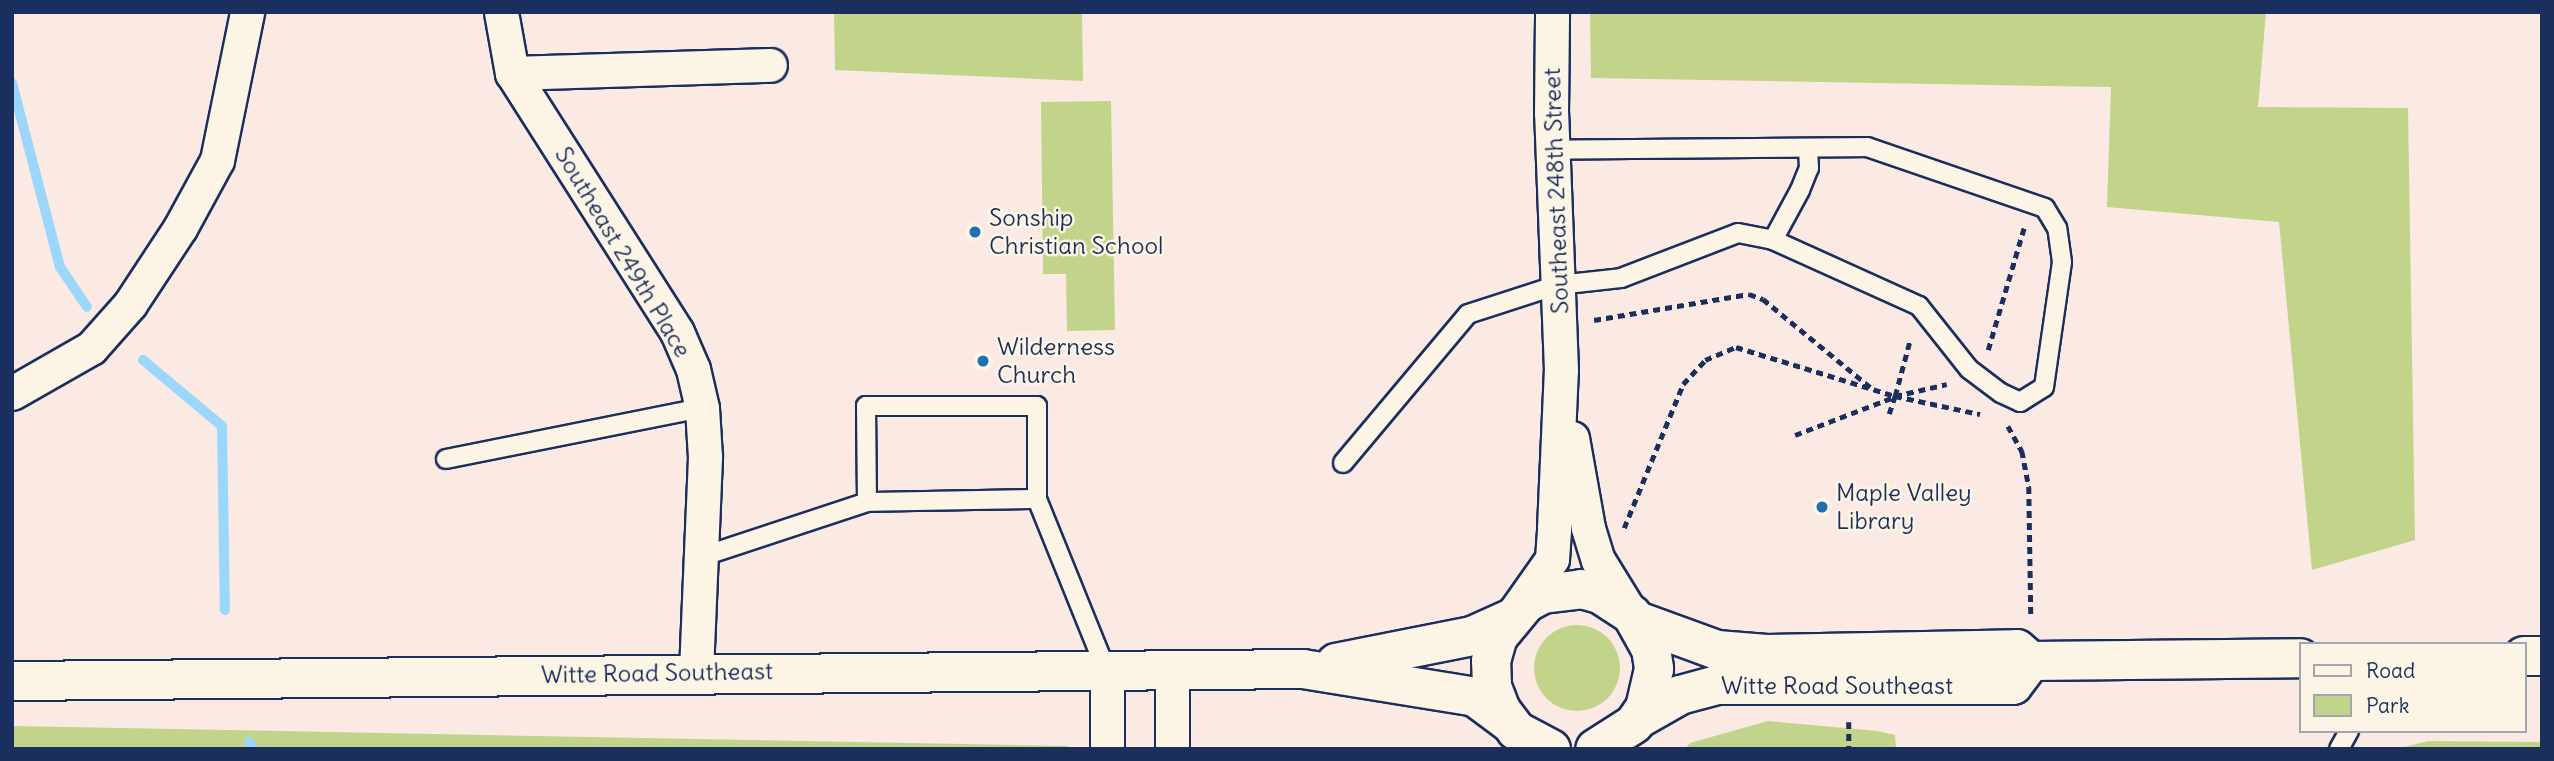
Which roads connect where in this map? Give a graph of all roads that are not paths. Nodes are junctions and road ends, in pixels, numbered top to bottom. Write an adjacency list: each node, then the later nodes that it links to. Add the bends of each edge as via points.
1 (247, 12): 11 (street, via 217,160 180,228 130,304 91,348)
2 (501, 12): 5 (street, Southeast 249th Place)
3 (1552, 12): 6 (street, Southeast 248th Street)
4 (770, 65): 5 (street)
5 (512, 73): 12 (street, Southeast 249th Place, via 677,332)
6 (1552, 150): 7 (lane); 9 (street, Southeast 248th Street)
7 (1808, 150): 8 (lane, via 1809,168); 8 (lane, via 1867,147 2045,208 2057,228 2062,262 2044,387 2020,402 1980,377 1919,306)
8 (1773, 240): 9 (lane, via 1738,233 1621,278)
9 (1558, 285): 10 (street, Southeast 248th Street); 14 (lane, via 1468,314)
10 (1561, 370): 18 (street, Southeast 248th Street, via 1552,559); 19 (street, Southeast 248th Street, via 1588,528 1598,560)
11 (12, 393)
12 (702, 408): 13 (lane); 17 (street, Southeast 249th Place)
13 (446, 460)
14 (1343, 463)
15 (1037, 499): 16 (lane); 16 (lane, via 1037,406 866,406); 24 (lane)
16 (867, 502): 17 (lane)
17 (701, 556): 23 (street, Southeast 249th Place)
18 (1511, 617): 19 (street, Witte Road Southeast, via 1543,594 1581,589 1600,594); 22 (street, Witte Road Southeast, via 1472,636); 29 (street, via 1498,637 1491,661 1492,686)
19 (1633, 617): 21 (street, Witte Road Southeast, via 1717,650 1767,654 2017,649); 27 (street, via 1651,649 1654,669 1652,689)
20 (2298, 658): 21 (street, Witte Road Southeast)
21 (2031, 661): 27 (street, Witte Road Southeast, via 2013,685 1717,685 1680,695)
22 (1303, 669): 25 (street, Witte Road Southeast); 29 (street, Witte Road Southeast, via 1462,694 1484,702)
23 (696, 672): 24 (street, Witte Road Southeast); 26 (street, Witte Road Southeast)
24 (1107, 672): 25 (street, Witte Road Southeast); 30 (street)
25 (1172, 672): 31 (street)
26 (12, 681)
27 (1628, 731): 33 (street)
28 (2348, 733): 34 (lane)
29 (1519, 734): 32 (street, Witte Road Southeast)
30 (1107, 749)
31 (1172, 749)
32 (1551, 749)
33 (1595, 749)
34 (2339, 749)

